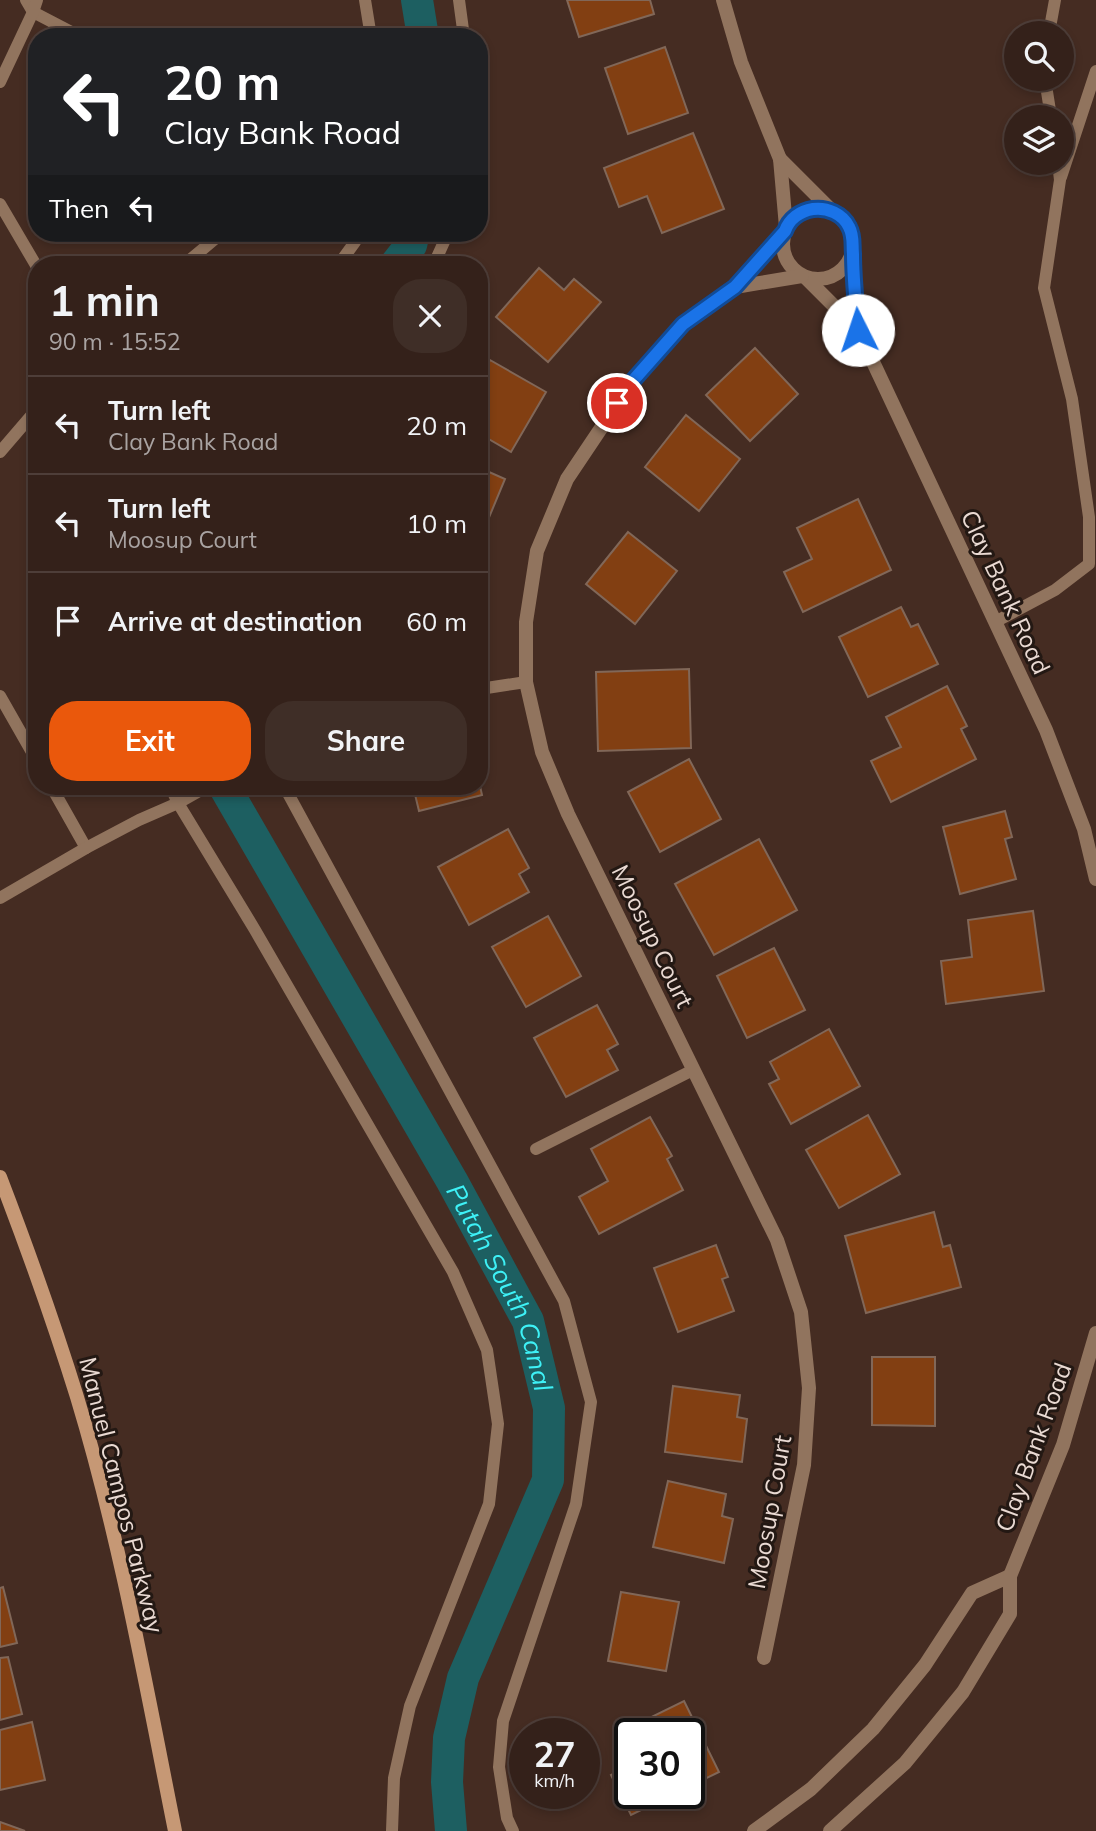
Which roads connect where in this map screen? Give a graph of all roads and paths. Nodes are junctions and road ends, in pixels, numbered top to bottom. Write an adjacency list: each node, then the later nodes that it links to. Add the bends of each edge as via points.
1 (26, 0): 6 (lane)
2 (365, 0): 9 (lane)
3 (459, 0): 10 (lane)
4 (723, 0): 13 (street, Clay Bank Road, via 741,62)
5 (1055, 0): 7 (lane)
6 (35, 6): 8 (lane); 12 (lane)
7 (1051, 21)
8 (68, 28)
9 (370, 28)
10 (463, 28)
11 (1096, 71): 15 (lane)
12 (0, 82)
13 (779, 159): 17 (street, Clay Bank Road); 18 (street, Clay Bank Road)
14 (1059, 175): 15 (lane)
15 (1060, 180): 28 (lane, via 1044,288 1072,399 1089,517 1089,564 1055,590)
16 (0, 204): 21 (lane)
17 (831, 210): 18 (street, via 805,210); 20 (street, Clay Bank Road, via 849,227)
18 (785, 229): 23 (street, Clay Bank Road, via 782,240 788,263); 24 (street, Moosup Court)
19 (209, 242): 22 (lane)
20 (852, 252): 23 (street, via 838,273 816,279); 25 (street, Clay Bank Road)
21 (31, 256)
22 (194, 256)
23 (804, 276): 24 (street, Moosup Court); 25 (street, Clay Bank Road)
24 (735, 287): 29 (street, Moosup Court, via 683,324 630,384 567,479 537,551 526,622)
25 (858, 330): 28 (street, Clay Bank Road)
26 (28, 419): 27 (lane)
27 (0, 452)
28 (995, 622): 39 (street, Clay Bank Road, via 1046,730 1084,829)
29 (526, 682): 30 (lane); 41 (street, Moosup Court, via 542,752 568,814)
30 (488, 688)
31 (0, 696): 32 (lane)
32 (28, 745)
33 (56, 795): 38 (lane)
34 (174, 795): 37 (lane)
35 (192, 795): 37 (lane)
36 (289, 795): 49 (lane, via 564,1301 591,1402 576,1504 503,1721 499,1768)
37 (178, 803): 38 (lane); 48 (lane, via 453,1272 486,1350 498,1424 489,1504 410,1706 394,1778)
38 (86, 848): 40 (lane)
39 (1096, 879)
40 (0, 898)
41 (693, 1070): 42 (lane); 46 (street, Moosup Court, via 777,1240 801,1312 809,1388 804,1465)
42 (537, 1149)
43 (0, 1177): 47 (main road, Manuel Campos Parkway, via 39,1278 102,1491)
44 (1096, 1334): 45 (street, Clay Bank Road, via 1063,1445)
45 (1010, 1576): 50 (street, via 972,1593 925,1665 873,1729 811,1789); 51 (street, Clay Bank Road, via 1010,1614 963,1692 905,1763)
46 (764, 1658)
47 (175, 1831)
48 (392, 1831)
49 (513, 1831)
50 (754, 1831)
51 (830, 1831)

